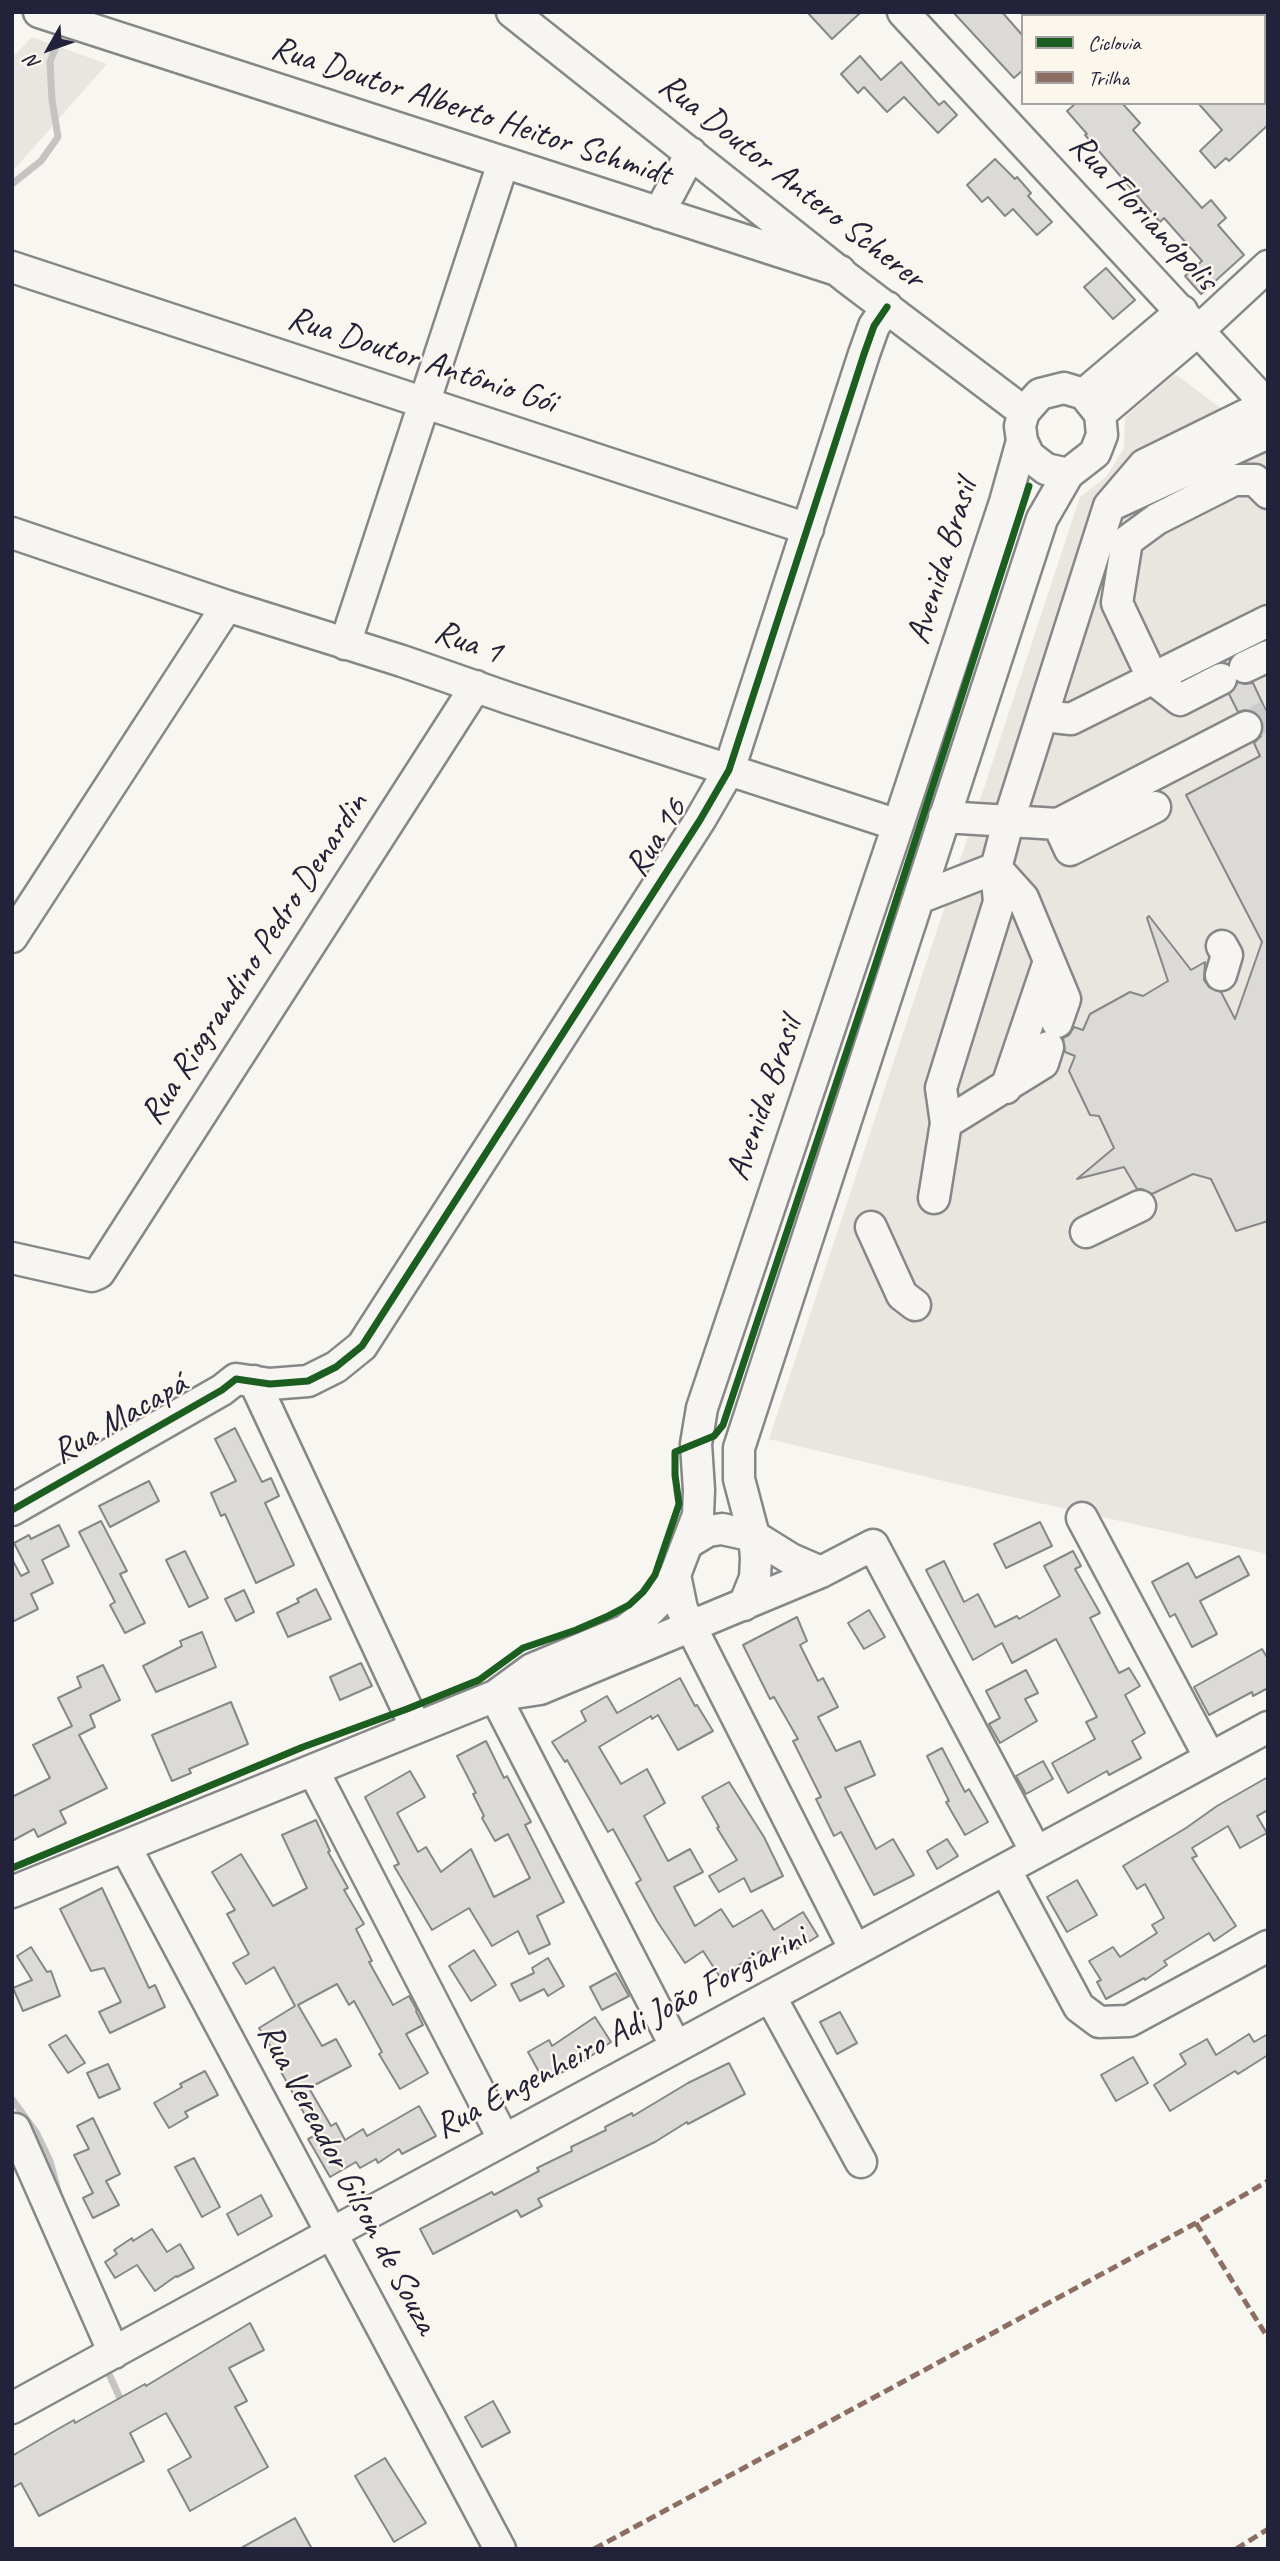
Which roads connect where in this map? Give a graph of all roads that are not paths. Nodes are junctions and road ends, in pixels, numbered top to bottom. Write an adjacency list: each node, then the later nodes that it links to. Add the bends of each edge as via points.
1 (39, 12): 5 (street, Rua Doutor Alberto Heitor Schmidt)
2 (512, 12): 4 (street, Rua Doutor Antero Scherer)
3 (903, 12): 11 (street, Rua Florianópolis)
4 (691, 153): 6 (street); 9 (street, Rua Doutor Antero Scherer)
5 (503, 163): 6 (street, Rua Doutor Alberto Heitor Schmidt); 12 (street)
6 (659, 213): 9 (street, Rua Doutor Alberto Heitor Schmidt)
7 (1268, 266): 11 (street)
8 (12, 267): 12 (street, Rua Doutor Antônio Gói)
9 (840, 271): 10 (street, Rua Doutor Antero Scherer)
10 (887, 307): 15 (street, Rua Doutor Antero Scherer); 18 (street, Rua 16, via 864,354)
11 (1190, 321): 13 (street); 14 (street, Rua Florianópolis)
12 (424, 402): 18 (street, Rua Doutor Antônio Gói); 22 (street)
13 (1092, 404): 15 (street, via 1065,388 1040,394); 16 (street, via 1102,435 1095,453)
14 (1267, 414): 26 (street, via 1144,465 1109,506)
15 (1023, 427): 16 (street, Avenida Brasil, via 1029,456 1046,469); 33 (street, Avenida Brasil, via 1005,502)
16 (1068, 474): 30 (street, via 1042,519)
17 (1268, 493): 24 (street, via 1255,480 1234,480 1157,519 1128,541 1117,603)
18 (808, 529): 28 (street, Rua 16)
19 (12, 533): 20 (street, Rua 1)
20 (227, 606): 22 (street, Rua 1); 36 (street)
21 (1268, 621): 24 (street)
22 (345, 645): 25 (street, Rua 1)
23 (1245, 667): 24 (street, via 1180,700)
24 (1153, 679): 26 (street, via 1071,719)
25 (476, 686): 28 (street, Rua 1); 48 (street, Rua Riograndino Pedro Denardin, via 99,1273 92,1276)
26 (1043, 716): 31 (street)
27 (1245, 727): 32 (street)
28 (729, 770): 33 (street, Rua 1); 50 (street, Rua 16, via 362,1346 308,1381)
29 (1155, 807): 32 (street, via 1070,849)
30 (944, 817): 31 (street); 35 (street)
31 (1008, 822): 32 (street); 34 (street)
32 (1058, 824)
33 (898, 825): 38 (street, Avenida Brasil)
34 (996, 868): 35 (street); 39 (street, via 1023,898); 43 (street, via 999,902 941,1088)
35 (919, 898): 40 (street)
36 (12, 937)
37 (1222, 946): 41 (street, via 1227,955)
38 (854, 958): 40 (street); 54 (street, Avenida Brasil, via 702,1408 696,1444 698,1515)
39 (1049, 961): 42 (street); 42 (street, via 1065,999 1043,1063)
40 (895, 972): 53 (street, via 738,1448 739,1479)
41 (1222, 975)
42 (1006, 1088): 43 (street)
43 (946, 1123): 44 (street)
44 (934, 1198)
45 (1140, 1206): 47 (street)
46 (871, 1227): 49 (street, via 902,1295)
47 (1086, 1231)
48 (12, 1258)
49 (915, 1305)
50 (254, 1381): 51 (street, Rua Macapá, via 236,1380); 60 (street)
51 (12, 1510)
52 (1082, 1518): 62 (street)
53 (754, 1536): 54 (street, via 722,1529 708,1531); 55 (street); 57 (street, via 755,1578)
54 (688, 1544): 56 (street, Avenida Brasil)
55 (821, 1572): 57 (street, Avenida Brasil); 65 (street, Avenida Brasil, via 873,1545)
56 (675, 1575): 58 (street, via 682,1609); 59 (street, Avenida Brasil, via 662,1598 626,1629 532,1669)
57 (744, 1605): 58 (street, Avenida Brasil)
58 (692, 1626): 59 (street, Avenida Brasil, via 540,1689); 69 (street)
59 (495, 1696): 60 (street, Avenida Brasil); 71 (street)
60 (416, 1727): 63 (street, Avenida Brasil)
61 (1268, 1727): 62 (street, Rua Engenheiro Adi João Forgiarini)
62 (1210, 1758): 65 (street, Rua Engenheiro Adi João Forgiarini)
63 (313, 1770): 64 (street, Avenida Brasil); 73 (street)
64 (125, 1846): 67 (street, Avenida Brasil); 75 (street, Rua Vereador Gilson de Souza)
65 (1036, 1852): 66 (street, Rua Engenheiro Adi João Forgiarini)
66 (1005, 1869): 68 (street, via 1079,2007 1099,2022 1129,2021); 69 (street, Rua Engenheiro Adi João Forgiarini)
67 (12, 1892)
68 (1268, 1946)
69 (855, 1950): 70 (street, Rua Engenheiro Adi João Forgiarini)
70 (770, 1996): 71 (street, Rua Engenheiro Adi João Forgiarini); 74 (street)
71 (676, 2047): 73 (street, Rua Engenheiro Adi João Forgiarini)
72 (15, 2129): 76 (street)
73 (504, 2140): 75 (street, Rua Engenheiro Adi João Forgiarini)
74 (861, 2162)
75 (332, 2233): 76 (street, Rua Engenheiro Adi João Forgiarini); 78 (street, Rua Vereador Gilson de Souza)
76 (114, 2353): 77 (street, Rua Engenheiro Adi João Forgiarini)
77 (12, 2409)
78 (500, 2549)

